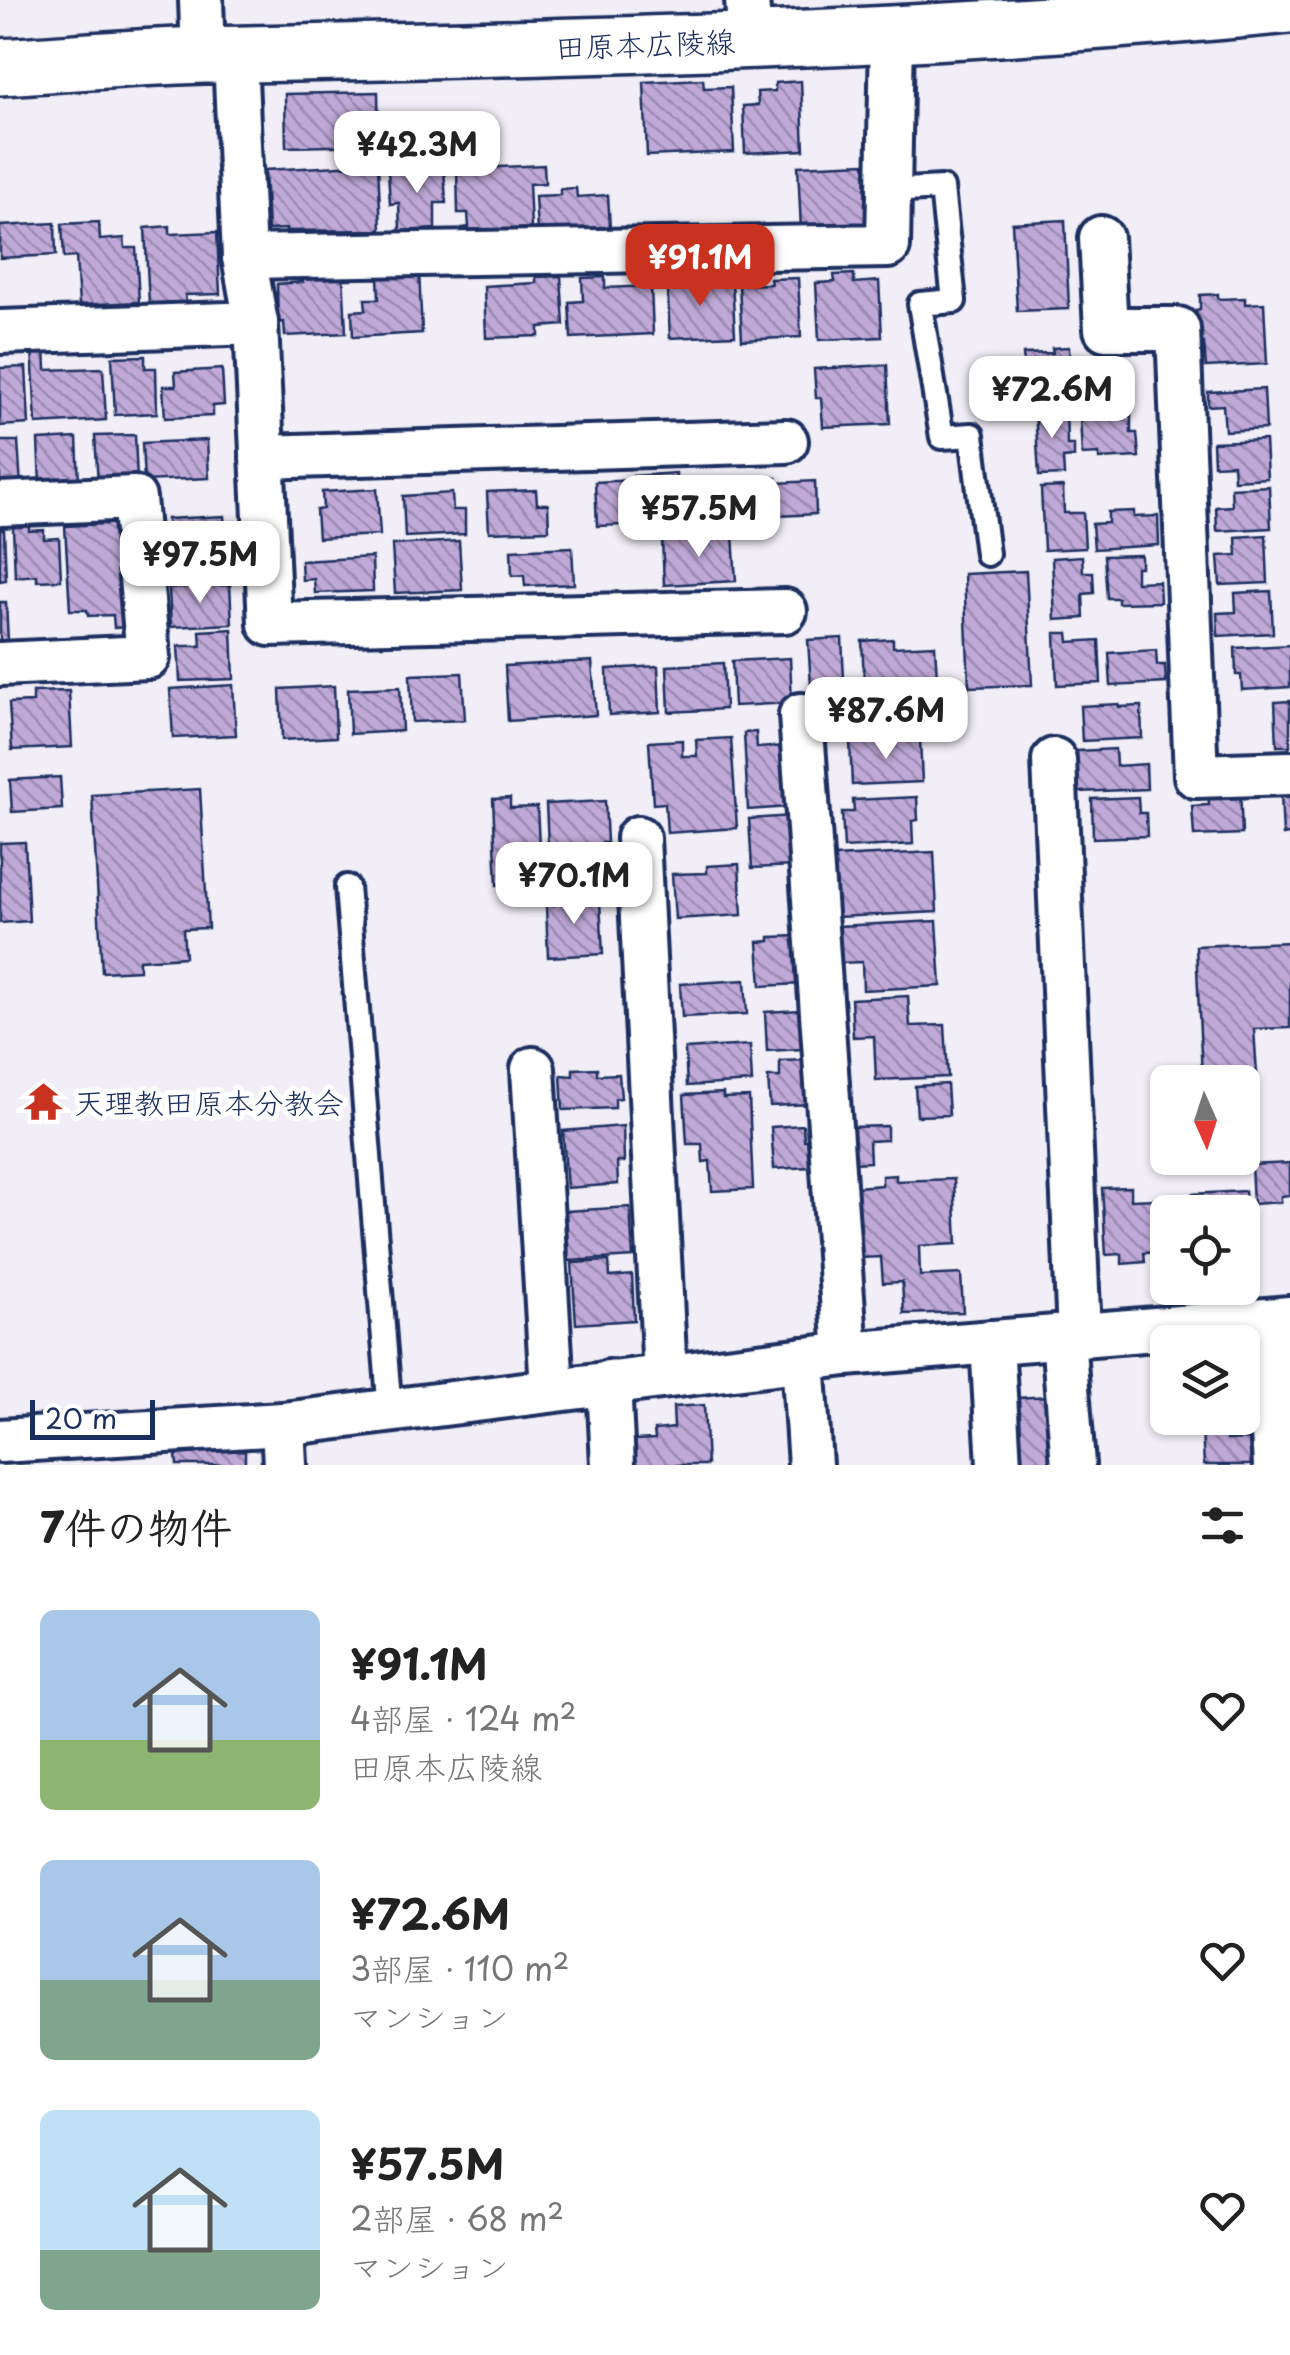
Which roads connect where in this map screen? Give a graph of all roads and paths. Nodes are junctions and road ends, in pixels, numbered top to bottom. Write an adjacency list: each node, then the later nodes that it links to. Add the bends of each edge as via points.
1 (201, 0): 5 (street)
2 (1290, 6): 4 (main road, 田原本広陵線, via 1171,17)
3 (749, 20): 4 (main road, 田原本広陵線); 5 (main road, 田原本広陵線)
4 (919, 22): 7 (street)
5 (219, 56): 6 (main road, 田原本広陵線); 9 (street)
6 (0, 67)
7 (889, 192): 9 (street, via 888,246); 15 (lane, via 942,188 954,301 920,304 942,437 972,435)
8 (1101, 238): 20 (street, via 1106,329 1178,330 1196,776)
9 (244, 258): 10 (street)
10 (256, 323): 11 (street); 13 (street)
11 (0, 332)
12 (786, 441): 13 (street)
13 (262, 456): 16 (street, via 270,624)
14 (0, 504): 17 (street, via 134,498 148,657)
15 (987, 554)
16 (786, 611)
17 (0, 664)
18 (801, 715): 27 (street)
19 (1054, 760): 25 (street)
20 (1290, 774)
21 (638, 838): 29 (street)
22 (347, 886): 32 (lane)
23 (533, 1069): 31 (street)
24 (1278, 1320): 25 (street); 39 (street)
25 (1071, 1336): 26 (street); 38 (street)
26 (992, 1342): 27 (street); 37 (street)
27 (846, 1354): 28 (street)
28 (803, 1359): 29 (street); 36 (street)
29 (664, 1376): 30 (street)
30 (609, 1382): 31 (street); 35 (street)
31 (552, 1390): 32 (street)
32 (390, 1412): 34 (street)
33 (0, 1441): 34 (street)
34 (284, 1444)
35 (613, 1465)
36 (810, 1465)
37 (999, 1465)
38 (1072, 1465)
39 (1275, 1465)

